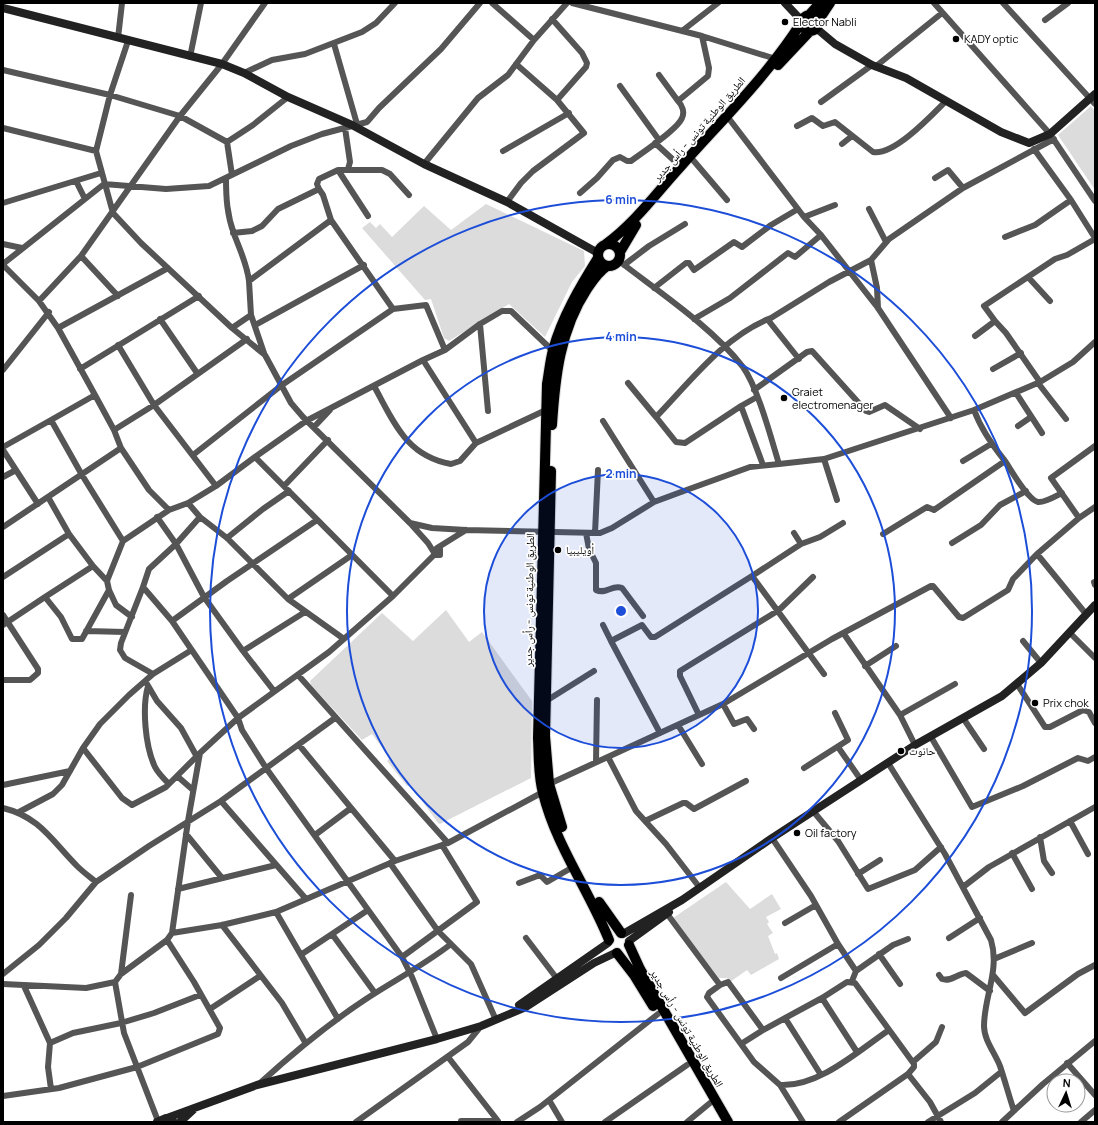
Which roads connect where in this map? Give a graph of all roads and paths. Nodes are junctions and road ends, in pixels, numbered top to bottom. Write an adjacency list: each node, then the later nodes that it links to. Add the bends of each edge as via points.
1 (122, 3): 24 (street)
2 (201, 3): 28 (street)
3 (265, 3): 30 (street)
4 (395, 3): 27 (street, via 376,23)
5 (480, 3): 47 (street, via 441,49 379,108 372,118)
6 (492, 3): 26 (street)
7 (567, 3): 19 (street)
8 (572, 3): 22 (street)
9 (718, 3): 22 (street)
10 (820, 3): 18 (main road, الطريق الوطنية تونس - رأس جدير)
11 (830, 3): 21 (main road, الطريق الوطنية تونس - رأس جدير)
12 (934, 3): 17 (street)
13 (1003, 3): 39 (street)
14 (1068, 3): 20 (street)
15 (787, 4): 18 (street)
16 (3, 8): 24 (street)
17 (942, 13): 32 (street); 51 (street)
18 (805, 18): 21 (main road, via 814,16); 21 (main road, via 805,29); 29 (main road, الطريق الوطنية تونس - رأس جدير)
19 (552, 19): 26 (street); 40 (street, via 582,53 587,63)
20 (1045, 20)
21 (815, 27): 32 (street, via 835,44); 46 (main road, الطريق الوطنية تونس - رأس جدير)
22 (682, 31): 23 (street)
23 (702, 36): 29 (street); 41 (street, via 709,68 708,76)
24 (118, 38): 25 (street)
25 (128, 40): 28 (street); 37 (street)
26 (534, 40): 31 (street)
27 (334, 44): 34 (street, via 305,54 272,60); 47 (street)
28 (190, 57): 30 (street)
29 (776, 59): 60 (main road, الطريق الوطنية تونس - رأس جدير)
30 (222, 64): 34 (street); 45 (street)
31 (516, 64): 40 (street); 59 (street, via 508,75 473,103)
32 (874, 66): 42 (street, via 906,78); 43 (street)
33 (3, 70): 37 (street)
34 (244, 73): 38 (street)
35 (659, 75): 41 (street)
36 (620, 86): 52 (street)
37 (110, 95): 45 (street); 56 (street)
38 (288, 97): 47 (street); 53 (street, via 253,125)
39 (1093, 98): 51 (street)
40 (557, 100): 44 (street)
41 (678, 100): 52 (street, via 682,108 682,119)
42 (946, 101): 50 (street, via 904,140 881,152 873,152); 51 (street, via 1001,132 1025,142)
43 (822, 102)
44 (569, 113): 57 (street); 78 (street, via 584,134 533,171)
45 (180, 116): 53 (street); 68 (street)
46 (730, 120): 58 (main road, الطريق الوطنية تونس - رأس جدير); 80 (street)
47 (351, 126): 59 (street); 61 (street); 64 (street, via 291,146)
48 (798, 126): 50 (street, via 812,118 823,126 835,122)
49 (3, 128): 56 (street)
50 (852, 136): 54 (street)
51 (1052, 136): 55 (street); 77 (street)
52 (657, 141): 60 (street); 71 (street, via 629,162 620,156 615,158)
53 (226, 142): 64 (street)
54 (842, 144)
55 (1034, 149): 69 (street); 75 (street)
56 (96, 151): 63 (street)
57 (503, 151)
58 (693, 160): 74 (street); 97 (main road, الطريق الوطنية تونس - رأس جدير, via 632,230)
59 (424, 164): 78 (street)
60 (680, 166): 93 (main road, الطريق الوطنية تونس - رأس جدير, via 645,208 620,234)
61 (348, 169): 62 (street); 72 (street, via 387,172)
62 (338, 170): 70 (street, via 319,179); 83 (street)
63 (101, 173): 66 (street); 67 (street)
64 (229, 177): 68 (street, via 209,186 191,188); 87 (street, via 225,198)
65 (935, 178): 69 (street, via 948,170)
66 (76, 181): 73 (street); 76 (street)
67 (104, 184): 68 (street); 73 (street); 82 (street)
68 (131, 186): 82 (street)
69 (963, 188): 91 (street)
70 (319, 189): 85 (street); 87 (street, via 278,209 262,226 252,231)
71 (580, 193)
72 (409, 195)
73 (85, 199): 94 (street)
74 (727, 200)
75 (1071, 200): 89 (street, via 1034,225); 90 (street)
76 (4, 201)
77 (1095, 201)
78 (507, 202): 95 (street)
79 (834, 205): 84 (street)
80 (798, 209): 84 (street); 106 (street, via 742,247 734,242 694,270 687,263)
81 (869, 209): 91 (street)
82 (113, 213): 96 (street); 102 (street)
83 (368, 216)
84 (804, 217): 88 (street)
85 (331, 220): 100 (street); 105 (street)
86 (685, 224): 97 (street, via 649,246)
87 (233, 233): 105 (street, via 248,267)
88 (821, 235): 103 (street); 116 (street, via 795,257 788,253 730,298)
89 (1006, 237)
90 (1095, 239): 104 (street, via 1055,259)
91 (886, 242): 98 (street)
92 (3, 244): 94 (street)
93 (606, 244): 95 (main road, via 601,247); 97 (main road, via 616,246)
94 (22, 248): 99 (street)
95 (598, 255): 101 (main road); 129 (main road, الطريق الوطنية تونس - رأس جدير, via 572,302)
96 (81, 256): 107 (street); 109 (street)
97 (621, 259): 101 (main road, via 614,265); 106 (street)
98 (871, 260): 103 (street); 111 (street)
99 (3, 265): 109 (street)
100 (364, 265): 112 (street); 120 (street)
101 (607, 266): 202 (main road, الطريق الوطنية تونس - رأس جدير, via 598,274 579,302 562,345 555,383)
102 (168, 268): 107 (street); 108 (street)
103 (851, 272): 111 (street); 117 (street, via 829,282)
104 (1028, 277): 110 (street); 118 (street, via 984,307)
105 (249, 281): 114 (street)
106 (654, 288): 116 (street)
107 (118, 296): 121 (street)
108 (199, 296): 115 (street); 122 (street)
109 (39, 301): 113 (street)
110 (1050, 301)
111 (878, 308): 154 (street)
112 (393, 309): 128 (street, via 426,305); 140 (street)
113 (49, 312): 121 (street); 136 (street)
114 (251, 315): 120 (street); 122 (street)
115 (160, 319): 126 (street); 137 (street)
116 (694, 319): 127 (street)
117 (768, 320): 127 (street, via 762,321); 132 (street)
118 (995, 321): 123 (street); 130 (street)
119 (480, 324): 128 (street); 129 (street, via 502,311 511,311); 151 (street)
120 (254, 325): 131 (street)
121 (58, 328): 134 (street)
122 (232, 328): 124 (street)
123 (975, 336)
124 (247, 339): 131 (street); 137 (street)
125 (1095, 342): 138 (street, via 1066,367)
126 (118, 345): 134 (street); 146 (street)
127 (724, 347): 142 (street, via 743,368); 152 (street)
128 (446, 350): 133 (street)
129 (552, 351): 149 (main road, الطريق الوطنية تونس - رأس جدير)
130 (1021, 353): 135 (street); 138 (street)
131 (264, 355): 140 (street)
132 (799, 359): 142 (street); 161 (street, via 812,351 866,411 885,405)
133 (423, 360): 141 (street); 165 (street)
134 (80, 369): 144 (street)
135 (993, 369)
136 (3, 370)
137 (197, 373): 146 (street)
138 (1038, 382): 143 (street); 155 (street)
139 (628, 383): 152 (street)
140 (282, 385): 157 (street, via 291,403); 171 (street)
141 (374, 386): 147 (street); 165 (street, via 399,430 413,447 452,464 460,461)
142 (754, 390): 145 (street)
143 (1016, 394): 150 (street); 153 (street)
144 (94, 395): 156 (street); 162 (street)
145 (757, 397): 148 (street); 176 (street)
146 (154, 405): 162 (street); 171 (street)
147 (336, 405): 157 (street); 160 (street)
148 (741, 406): 152 (street, via 685,443 676,442); 177 (street)
149 (546, 410): 165 (street); 202 (main road, الطريق الوطنية تونس - رأس جدير)
150 (974, 410): 154 (street); 166 (street)
151 (488, 411)
152 (656, 417)
153 (1031, 417): 159 (street); 163 (street)
154 (951, 418): 161 (street)
155 (1066, 419)
156 (51, 420): 168 (street); 180 (street)
157 (306, 421): 160 (street); 172 (street)
158 (603, 421): 189 (street)
159 (1018, 426)
160 (314, 427): 164 (street)
161 (920, 429): 173 (street)
162 (114, 430): 169 (street)
163 (1042, 433)
164 (328, 440): 183 (street); 198 (street)
165 (476, 443)
166 (991, 444): 174 (street); 175 (street)
167 (1095, 446): 186 (street, via 1050,478)
168 (3, 447)
169 (121, 448): 180 (street); 193 (street, via 137,475)
170 (3, 450): 178 (street)
171 (193, 455): 182 (street)
172 (255, 457): 182 (street); 183 (street)
173 (824, 459): 176 (street); 188 (street)
174 (963, 461)
175 (1005, 461): 185 (street); 207 (street, via 934,510 927,507)
176 (780, 464): 177 (street)
177 (763, 465): 189 (street, via 738,471)
178 (16, 470): 181 (street); 191 (street)
179 (598, 470): 204 (street)
180 (82, 475): 187 (street); 209 (street)
181 (3, 477)
182 (216, 486): 190 (street)
183 (284, 486): 184 (street)
184 (289, 491): 197 (street); 208 (street)
185 (1026, 491): 186 (street, via 1039,502); 210 (street, via 1000,504 981,525)
186 (1062, 493): 196 (street)
187 (48, 497): 191 (street); 206 (street)
188 (837, 500)
189 (654, 502): 204 (street, via 608,530)
190 (188, 503): 193 (street); 195 (street)
191 (38, 504): 200 (street)
192 (1095, 507): 196 (street)
193 (169, 510): 194 (street)
194 (158, 517): 209 (street); 211 (street)
195 (200, 517): 208 (street); 211 (street)
196 (1079, 518): 214 (street)
197 (317, 520): 215 (street); 216 (street)
198 (410, 523): 201 (street, via 432,528); 213 (street)
199 (843, 523): 212 (street, via 820,537)
200 (3, 527)
201 (466, 530): 202 (street); 213 (street)
202 (546, 531): 203 (street); 262 (main road, الطريق الوطنية تونس - رأس جدير); 296 (main road, الطريق الوطنية تونس - رأس جدير, via 538,738)
203 (586, 533): 204 (street); 233 (street, via 589,549 596,563 596,590 602,592 615,587 622,588)
204 (595, 533)
205 (794, 533): 212 (street)
206 (69, 534): 217 (street); 219 (street)
207 (883, 534)
208 (227, 538): 216 (street)
209 (123, 541): 221 (street)
210 (952, 543)
211 (176, 544): 222 (street, via 149,569); 224 (street)
212 (801, 544): 218 (street)
213 (437, 551): 225 (street)
214 (1037, 554): 231 (street); 241 (street, via 1013,579 1008,590 963,618 959,617 931,586)
215 (352, 555): 225 (street); 227 (street)
216 (253, 563): 224 (street); 227 (street)
217 (93, 566): 221 (street); 226 (street)
218 (752, 576): 229 (street); 243 (street, via 655,637 651,637 642,625)
219 (3, 577)
220 (813, 577): 229 (street)
221 (107, 581): 223 (street)
222 (143, 587): 234 (street); 235 (street)
223 (109, 590): 234 (street, via 116,605); 238 (street)
224 (204, 596): 235 (street); 247 (street)
225 (393, 596): 242 (street)
226 (45, 597): 236 (street); 238 (street, via 61,617 72,639 82,639)
227 (288, 599): 230 (street)
228 (1095, 606): 231 (street)
229 (779, 610): 248 (street); 265 (street, via 680,671)
230 (306, 612): 242 (street); 247 (street)
231 (1086, 614): 240 (street)
232 (3, 615): 236 (street)
233 (643, 616)
234 (132, 617): 239 (street)
235 (172, 621): 246 (street)
236 (5, 624): 256 (street, via 24,645 38,673 30,680)
237 (603, 625): 243 (street)
238 (86, 631): 239 (street)
239 (125, 632): 253 (street, via 121,654)
240 (1070, 633): 249 (street); 250 (street)
241 (844, 634): 248 (street); 251 (street)
242 (344, 639): 255 (street)
243 (611, 641): 273 (street)
244 (1023, 641): 250 (street)
245 (896, 646): 251 (street)
246 (190, 651): 253 (street); 267 (street)
247 (243, 651): 260 (street)
248 (809, 653): 254 (street); 263 (street)
249 (1095, 658)
250 (1041, 663): 259 (street)
251 (865, 666): 266 (street)
252 (594, 671): 262 (street)
253 (153, 674): 257 (street)
254 (824, 674)
255 (298, 675): 260 (street); 268 (street)
256 (3, 680)
257 (146, 684): 278 (street, via 100,724); 280 (street, via 181,728); 292 (street, via 144,707 152,759 155,768)
258 (955, 684): 266 (street)
259 (1017, 684): 269 (street, via 1002,696); 270 (street, via 1045,727 1084,710 1089,712)
260 (274, 691): 267 (street)
261 (597, 700): 283 (street)
262 (546, 701): 293 (main road, الطريق الوطنية تونس - رأس جدير, via 545,736)
263 (722, 704): 265 (street); 272 (street, via 734,724 747,719)
264 (835, 714): 277 (street, via 848,738)
265 (699, 715): 271 (street)
266 (900, 715): 276 (street)
267 (238, 718): 280 (street); 286 (street, via 242,730)
268 (335, 718): 275 (street); 310 (street)
269 (963, 718): 274 (street); 279 (street)
270 (1095, 723)
271 (678, 725): 273 (street); 285 (street)
272 (754, 729)
273 (660, 733): 281 (street)
274 (931, 737): 276 (street); 282 (street, via 972,807 1023,786 1078,758 1088,761)
275 (299, 744): 286 (street); 300 (street)
276 (915, 746): 284 (street)
277 (838, 747): 287 (street); 290 (street)
278 (83, 748): 288 (street); 292 (street, via 122,798 132,805)
279 (984, 749)
280 (198, 755): 289 (street); 295 (street)
281 (608, 757): 283 (street); 304 (street, via 626,794)
282 (1095, 757)
283 (596, 762): 293 (street)
284 (888, 763): 290 (street); 312 (street)
285 (702, 764)
286 (266, 768): 297 (street); 307 (street)
287 (804, 768)
288 (70, 771): 294 (street); 302 (street, via 53,794)
289 (177, 776): 292 (street); 295 (street)
290 (861, 780): 301 (street)
291 (746, 781): 304 (street, via 694,809 683,803)
292 (169, 784)
293 (549, 784): 343 (main road, الطريق الوطنية تونس - رأس جدير, via 568,846 603,908)
294 (3, 785)
295 (193, 790): 303 (street)
296 (543, 792): 310 (street); 318 (main road, الطريق الوطنية تونس - رأس جدير, via 562,848)
297 (221, 801): 303 (street); 317 (street)
298 (1095, 807): 305 (street)
299 (3, 808): 302 (street)
300 (351, 808): 307 (street); 316 (street)
301 (813, 811): 309 (street); 320 (street, via 838,841)
302 (19, 812): 322 (street, via 48,833 77,866)
303 (188, 821): 306 (street); 322 (street)
304 (645, 821): 326 (street)
305 (1070, 821): 308 (street); 314 (street)
306 (186, 834): 321 (street); 327 (street)
307 (315, 834): 323 (street)
308 (1040, 837): 313 (street); 319 (street, via 1044,861)
309 (772, 838): 326 (street); 331 (street)
310 (448, 843): 311 (street)
311 (442, 846): 316 (street); 338 (street, via 477,901)
312 (941, 847): 320 (street, via 915,870 870,889 866,888); 325 (street)
313 (1012, 853): 325 (street); 328 (street)
314 (1088, 854)
315 (880, 860): 320 (street)
316 (393, 862): 323 (street); 338 (street)
317 (276, 865): 321 (street); 330 (street)
318 (572, 867): 324 (street, via 547,882 540,875); 346 (main road, الطريق الوطنية تونس - رأس جدير, via 598,914)
319 (1052, 873)
320 (858, 874)
321 (222, 878): 327 (street)
322 (96, 882): 359 (street, via 39,945)
323 (349, 882): 330 (street); 332 (street)
324 (519, 884)
325 (963, 887): 335 (street)
326 (700, 888): 334 (street)
327 (178, 889): 339 (street)
328 (1032, 889)
329 (131, 896): 360 (street)
330 (306, 899): 333 (street)
331 (816, 904): 336 (street); 348 (street)
332 (368, 910): 340 (street); 353 (street)
333 (276, 912): 337 (street); 351 (street)
334 (666, 912): 343 (street); 370 (street)
335 (980, 918): 342 (street); 354 (street, via 991,940)
336 (785, 923)
337 (222, 925): 339 (street); 363 (street)
338 (438, 931): 347 (street); 353 (street)
339 (172, 934): 345 (street)
340 (332, 934): 351 (street); 373 (street)
341 (526, 938): 365 (street)
342 (949, 938)
343 (625, 939): 346 (main road, via 612,935); 350 (main road, via 626,951); 421 (main road, الطريق الوطنية تونس - رأس جدير)
344 (908, 939): 352 (street)
345 (168, 940): 360 (street); 374 (street)
346 (609, 941): 350 (main road, via 609,948); 365 (street)
347 (451, 944): 358 (street, via 430,961); 380 (street, via 471,964)
348 (838, 944): 357 (street); 364 (street)
349 (1032, 944): 354 (street)
350 (616, 953): 377 (main road, الطريق الوطنية تونس - رأس جدير, via 634,975); 380 (street, via 594,963 526,1007)
351 (302, 954): 379 (street)
352 (879, 954): 357 (street); 369 (street)
353 (402, 957): 358 (street)
354 (994, 959): 362 (street)
355 (3, 965): 359 (street)
356 (1095, 965): 362 (street, via 1078,974 1025,1013)
357 (856, 971): 366 (street)
358 (410, 972): 373 (street); 385 (street)
359 (4, 973)
360 (121, 974): 367 (street)
361 (939, 975): 372 (street, via 942,979 948,980 966,973)
362 (993, 975): 372 (street)
363 (260, 976): 376 (street); 387 (street, via 282,1003)
364 (781, 978)
365 (558, 980): 380 (street)
366 (852, 981): 375 (street); 384 (street, via 857,984)
367 (115, 982): 371 (street, via 86,988); 381 (street)
368 (3, 984): 371 (street)
369 (900, 984)
370 (720, 985): 383 (street, via 728,982); 389 (street, via 708,993 708,997)
371 (24, 986): 388 (street)
372 (990, 991): 396 (street, via 984,1028)
373 (375, 993): 379 (street)
374 (200, 995): 376 (street); 381 (street)
375 (822, 998): 378 (street); 390 (street)
376 (210, 1009): 395 (street, via 220,1028 218,1034)
377 (658, 1014): 394 (main road, الطريق الوطنية تونس - رأس جدير); 404 (street)
378 (785, 1018): 383 (street); 398 (street)
379 (338, 1019): 387 (street)
380 (490, 1022): 385 (street); 391 (street)
381 (121, 1023): 388 (street, via 73,1033); 395 (street)
382 (942, 1027): 392 (street, via 936,1042)
383 (763, 1030): 389 (street)
384 (889, 1030): 390 (street); 392 (street)
385 (437, 1039): 399 (street)
386 (1095, 1041): 393 (street)
387 (305, 1042): 399 (street)
388 (50, 1043): 401 (street)
389 (741, 1044): 400 (street, via 760,1069)
390 (857, 1052): 398 (street)
391 (448, 1057): 414 (street); 415 (street)
392 (913, 1062): 397 (street, via 914,1067)
393 (1067, 1063): 402 (street); 408 (street)
394 (687, 1066): 405 (main road, الطريق الوطنية تونس - رأس جدير); 418 (street)
395 (138, 1068): 401 (street); 412 (street)
396 (1001, 1072): 408 (street); 409 (street, via 975,1093)
397 (908, 1074): 409 (street, via 930,1102); 423 (street)
398 (821, 1075): 400 (street, via 800,1084)
399 (257, 1085): 406 (street)
400 (780, 1085): 422 (street)
401 (50, 1089): 403 (street)
402 (1095, 1095)
403 (3, 1096)
404 (549, 1100): 416 (street); 417 (street)
405 (710, 1103): 419 (street); 420 (main road, الطريق الوطنية تونس - رأس جدير)
406 (198, 1106): 410 (street); 413 (street)
407 (1095, 1110): 427 (street)
408 (1014, 1111): 426 (street)
409 (937, 1116): 424 (street); 425 (street)
410 (171, 1120): 412 (street)
411 (460, 1120): 415 (street)
412 (157, 1122)
413 (180, 1122)
414 (356, 1122)
415 (500, 1122)
416 (517, 1122)
417 (562, 1122)
418 (605, 1122)
419 (688, 1122)
420 (721, 1122)
421 (728, 1122)
422 (803, 1122)
423 (839, 1122)
424 (928, 1122)
425 (941, 1122)
426 (1002, 1122)
427 (1082, 1122)

